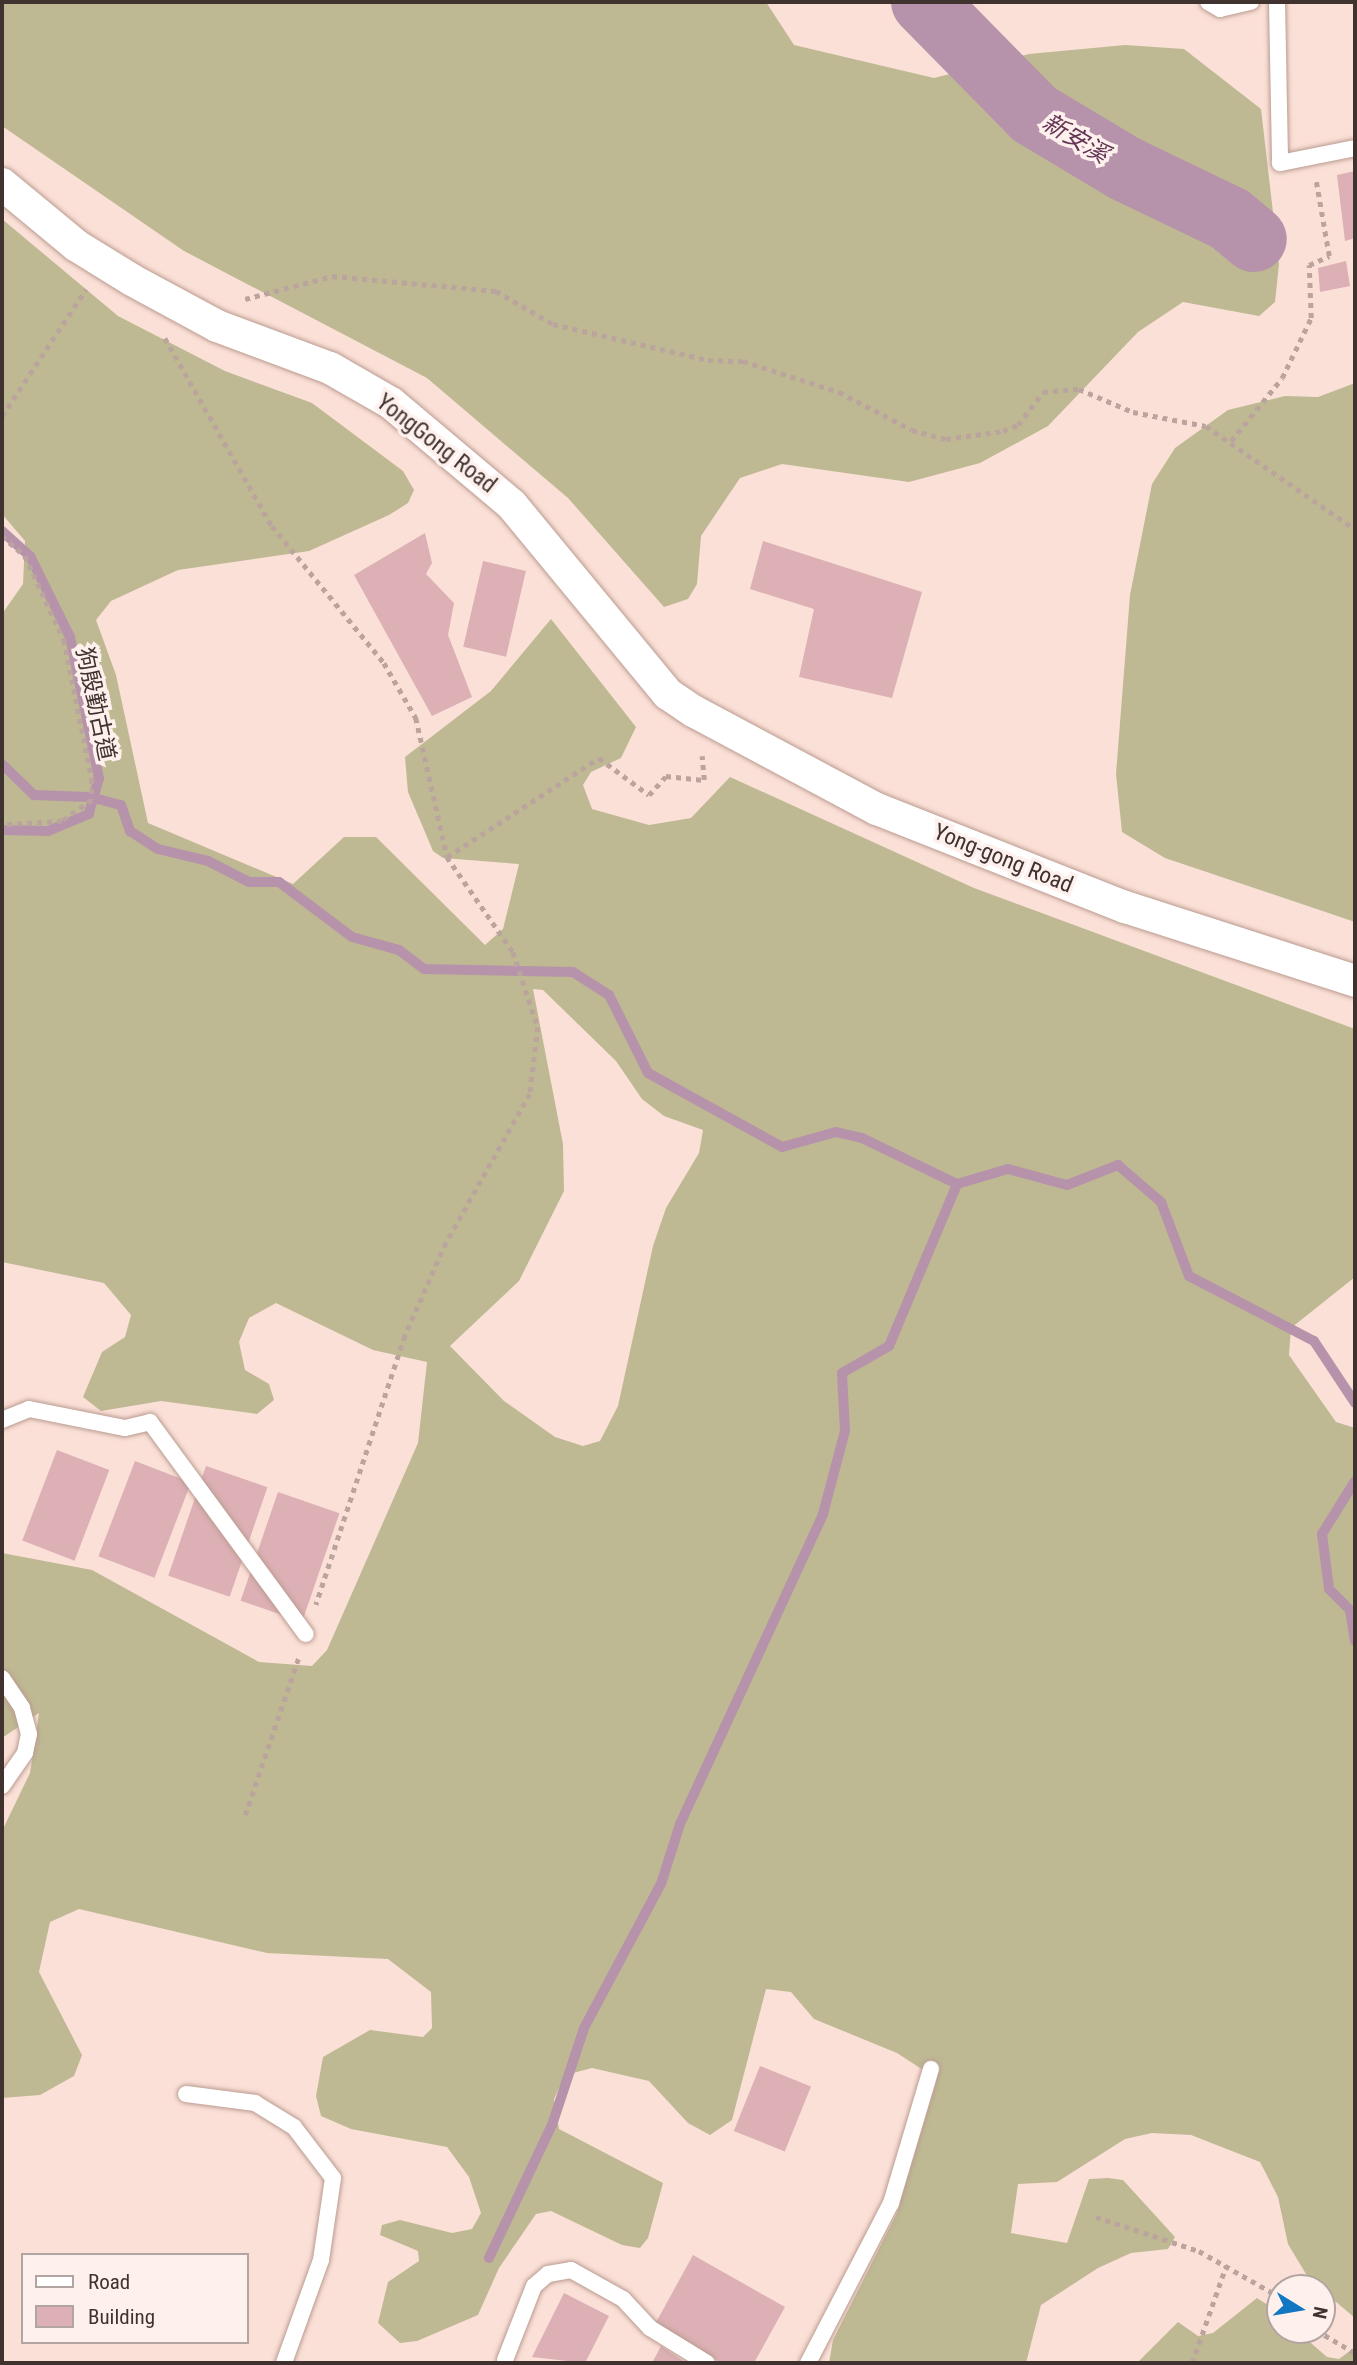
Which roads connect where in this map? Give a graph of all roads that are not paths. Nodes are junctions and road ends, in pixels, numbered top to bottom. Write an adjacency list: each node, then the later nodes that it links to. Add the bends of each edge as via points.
1 (1208, 2): 2 (lane, via 1220,9)
2 (1251, 2)
3 (1277, 2): 4 (lane, via 1280,163)
4 (1355, 148)
5 (2, 184): 6 (street, YongGong Road, via 77,246 217,326 330,368 391,403 512,505 668,694 695,712 877,809 1125,907)
6 (1355, 981)
7 (2, 1420): 8 (lane, via 29,1409 125,1427 149,1422)
8 (306, 1634)
9 (2, 1678): 10 (lane, via 22,1708 29,1734 25,1754)
10 (2, 1786)
11 (931, 2068): 16 (lane, via 891,2203)
12 (186, 2094): 14 (lane, via 255,2103 294,2127 333,2178 321,2260)
13 (505, 2360): 15 (lane, via 534,2286 548,2274 570,2270 623,2299 650,2328)
14 (284, 2363)
15 (707, 2363)
16 (808, 2363)

